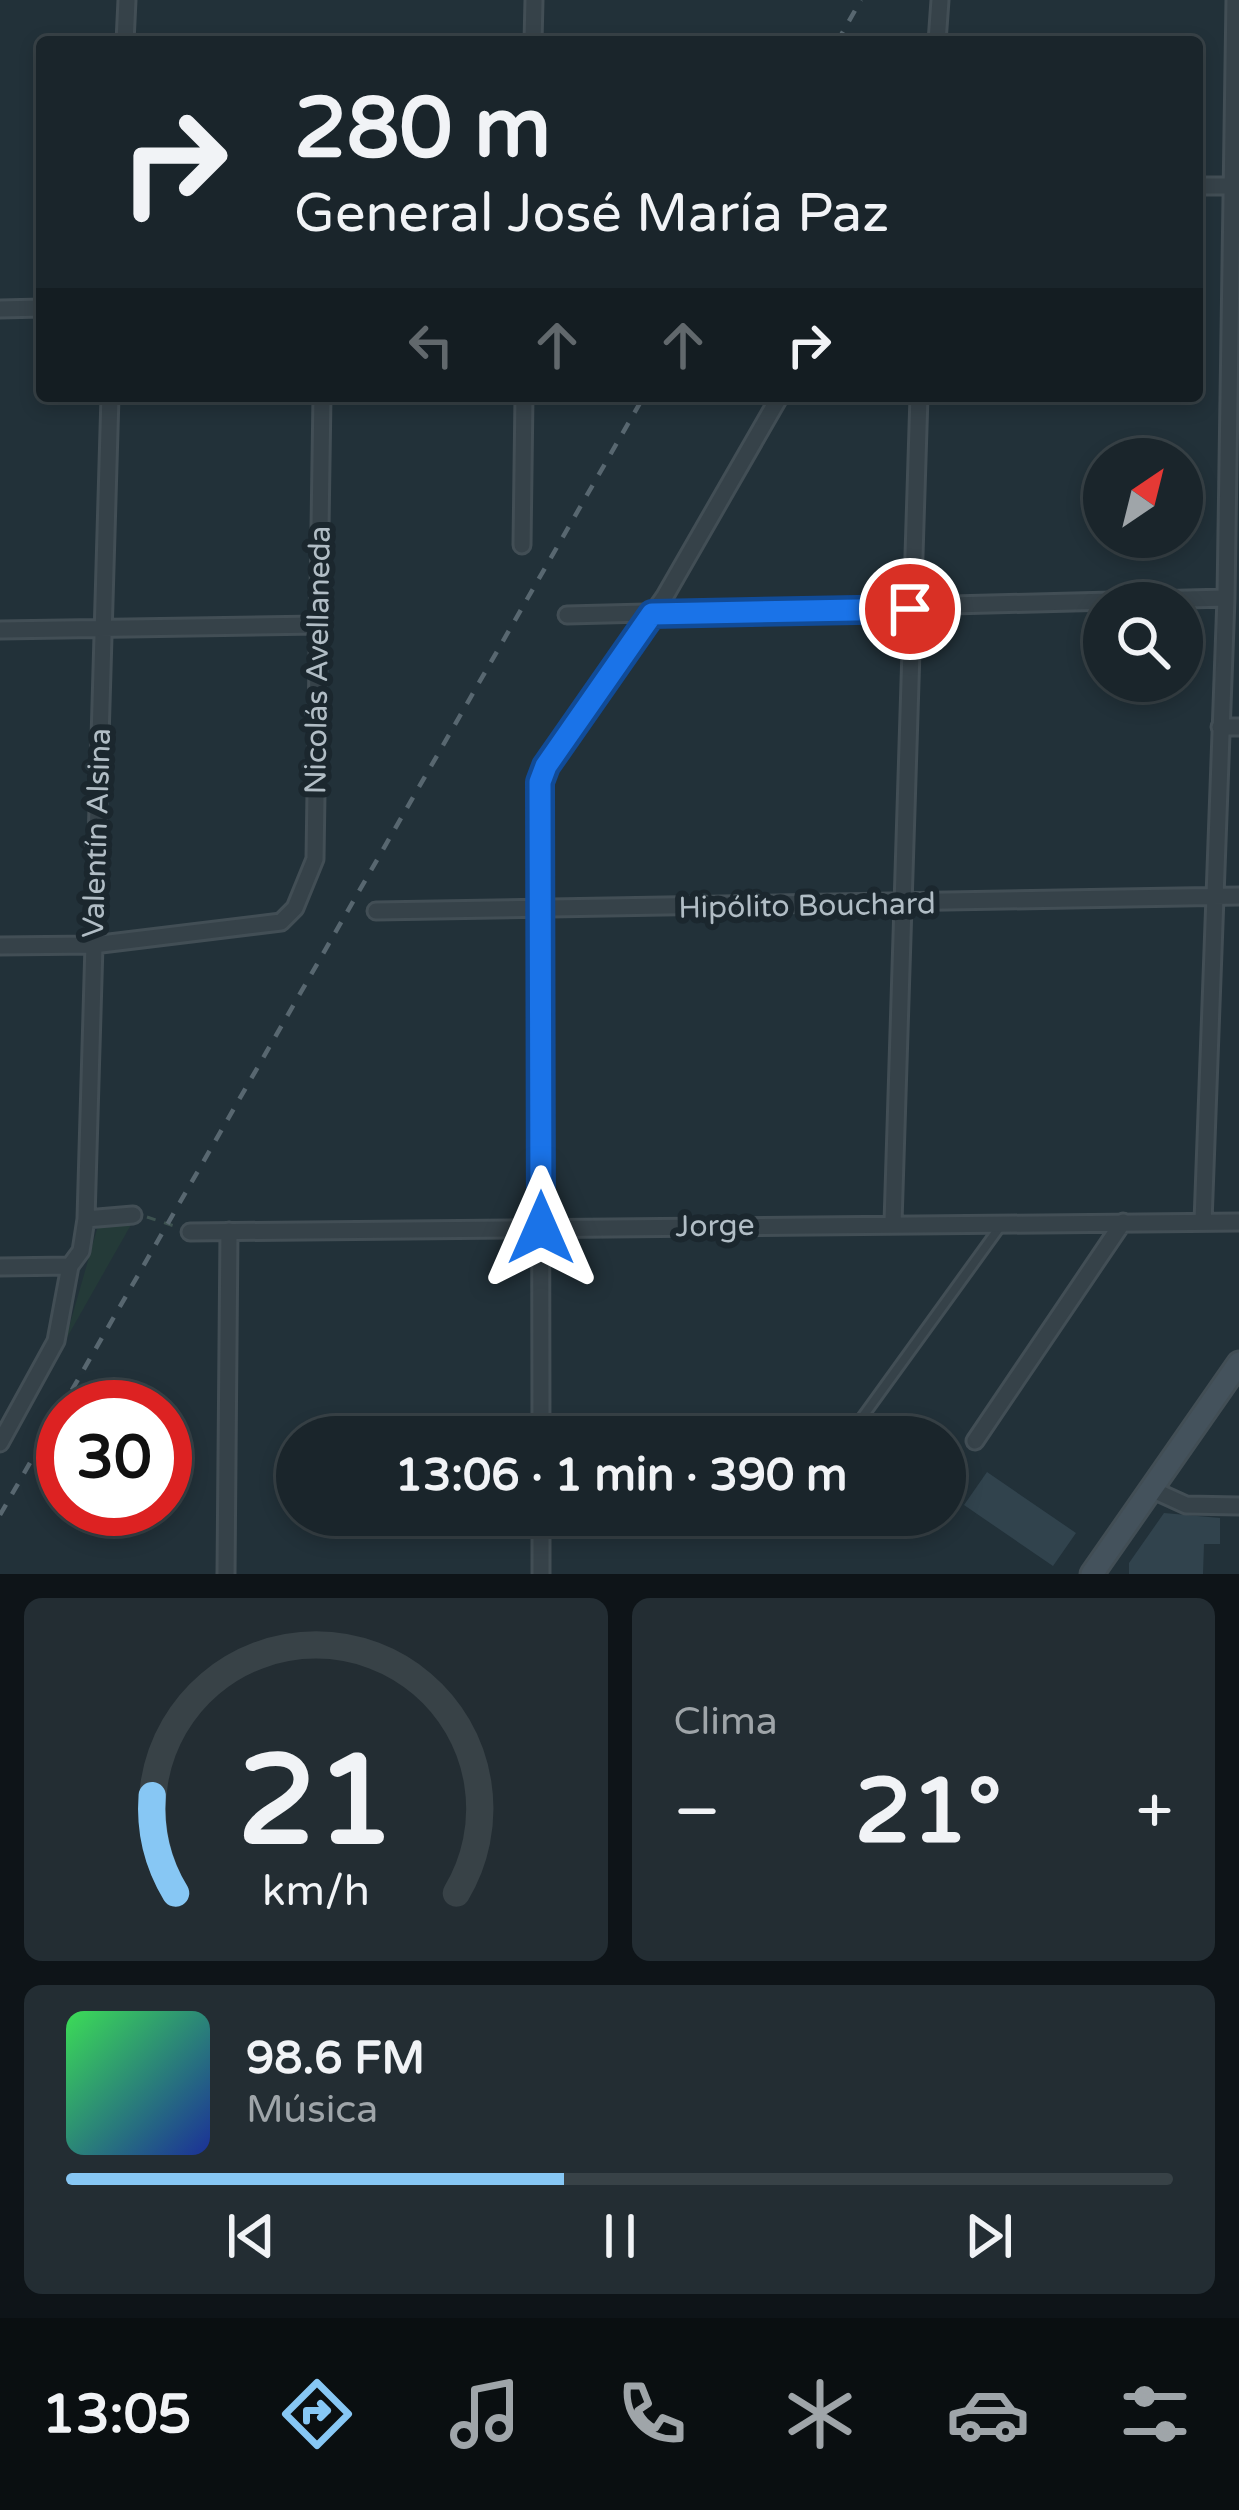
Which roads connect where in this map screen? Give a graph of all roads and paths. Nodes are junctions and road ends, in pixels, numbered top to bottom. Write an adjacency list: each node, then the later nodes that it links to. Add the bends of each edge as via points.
1 (127, 0): 5 (street)
2 (534, 0): 6 (street)
3 (940, 0): 7 (street)
4 (1234, 0): 9 (street)
5 (125, 36)
6 (533, 36)
7 (937, 36)
8 (1203, 186): 9 (street)
9 (1236, 186): 18 (street)
10 (36, 308): 11 (street)
11 (0, 309)
12 (110, 402): 24 (street, Valentín Alsina)
13 (322, 402): 22 (street, Nicolás Avellaneda)
14 (524, 402): 17 (street)
15 (776, 402): 20 (street)
16 (919, 402): 19 (street)
17 (522, 544)
18 (1226, 598): 19 (street); 25 (street)
19 (910, 609): 20 (street); 29 (street)
20 (652, 614): 21 (street); 31 (street, via 542,773)
21 (567, 615)
22 (318, 625): 24 (street); 32 (street, Nicolás Avellaneda, via 315,859 288,917)
23 (0, 630): 24 (street)
24 (104, 630): 32 (street, Valentín Alsina)
25 (1220, 727): 26 (street); 28 (street)
26 (1239, 727)
27 (1239, 896): 28 (street, Hipólito Bouchard)
28 (1213, 897): 29 (street, Hipólito Bouchard); 38 (street)
29 (903, 904): 31 (street, Hipólito Bouchard); 40 (street)
30 (376, 911): 31 (street, Hipólito Bouchard)
31 (543, 911): 41 (street)
32 (93, 945): 33 (street); 35 (street, Valentín Alsina)
33 (0, 946)
34 (133, 1215): 35 (street); 43 (path)
35 (86, 1219): 44 (street, Valentín Alsina, via 82,1251)
36 (1003, 1222): 37 (street, Jorge); 40 (street, Jorge); 48 (lane)
37 (1124, 1222): 38 (street, Jorge); 49 (street)
38 (1203, 1222): 39 (street, Jorge)
39 (1239, 1222)
40 (892, 1223): 41 (street, Jorge)
41 (541, 1228): 42 (street, Jorge); 47 (street)
42 (229, 1231): 43 (street, Jorge); 54 (street)
43 (190, 1232)
44 (70, 1266): 45 (street); 50 (street, Valentín Alsina, via 56,1341)
45 (0, 1267)
46 (1239, 1363): 51 (main road)
47 (541, 1416)
48 (863, 1416)
49 (975, 1441)
50 (0, 1443)
51 (1151, 1489): 52 (street, via 1186,1505); 56 (main road)
52 (1239, 1506)
53 (541, 1536): 55 (street)
54 (226, 1574)
55 (541, 1574)
56 (1092, 1574)

